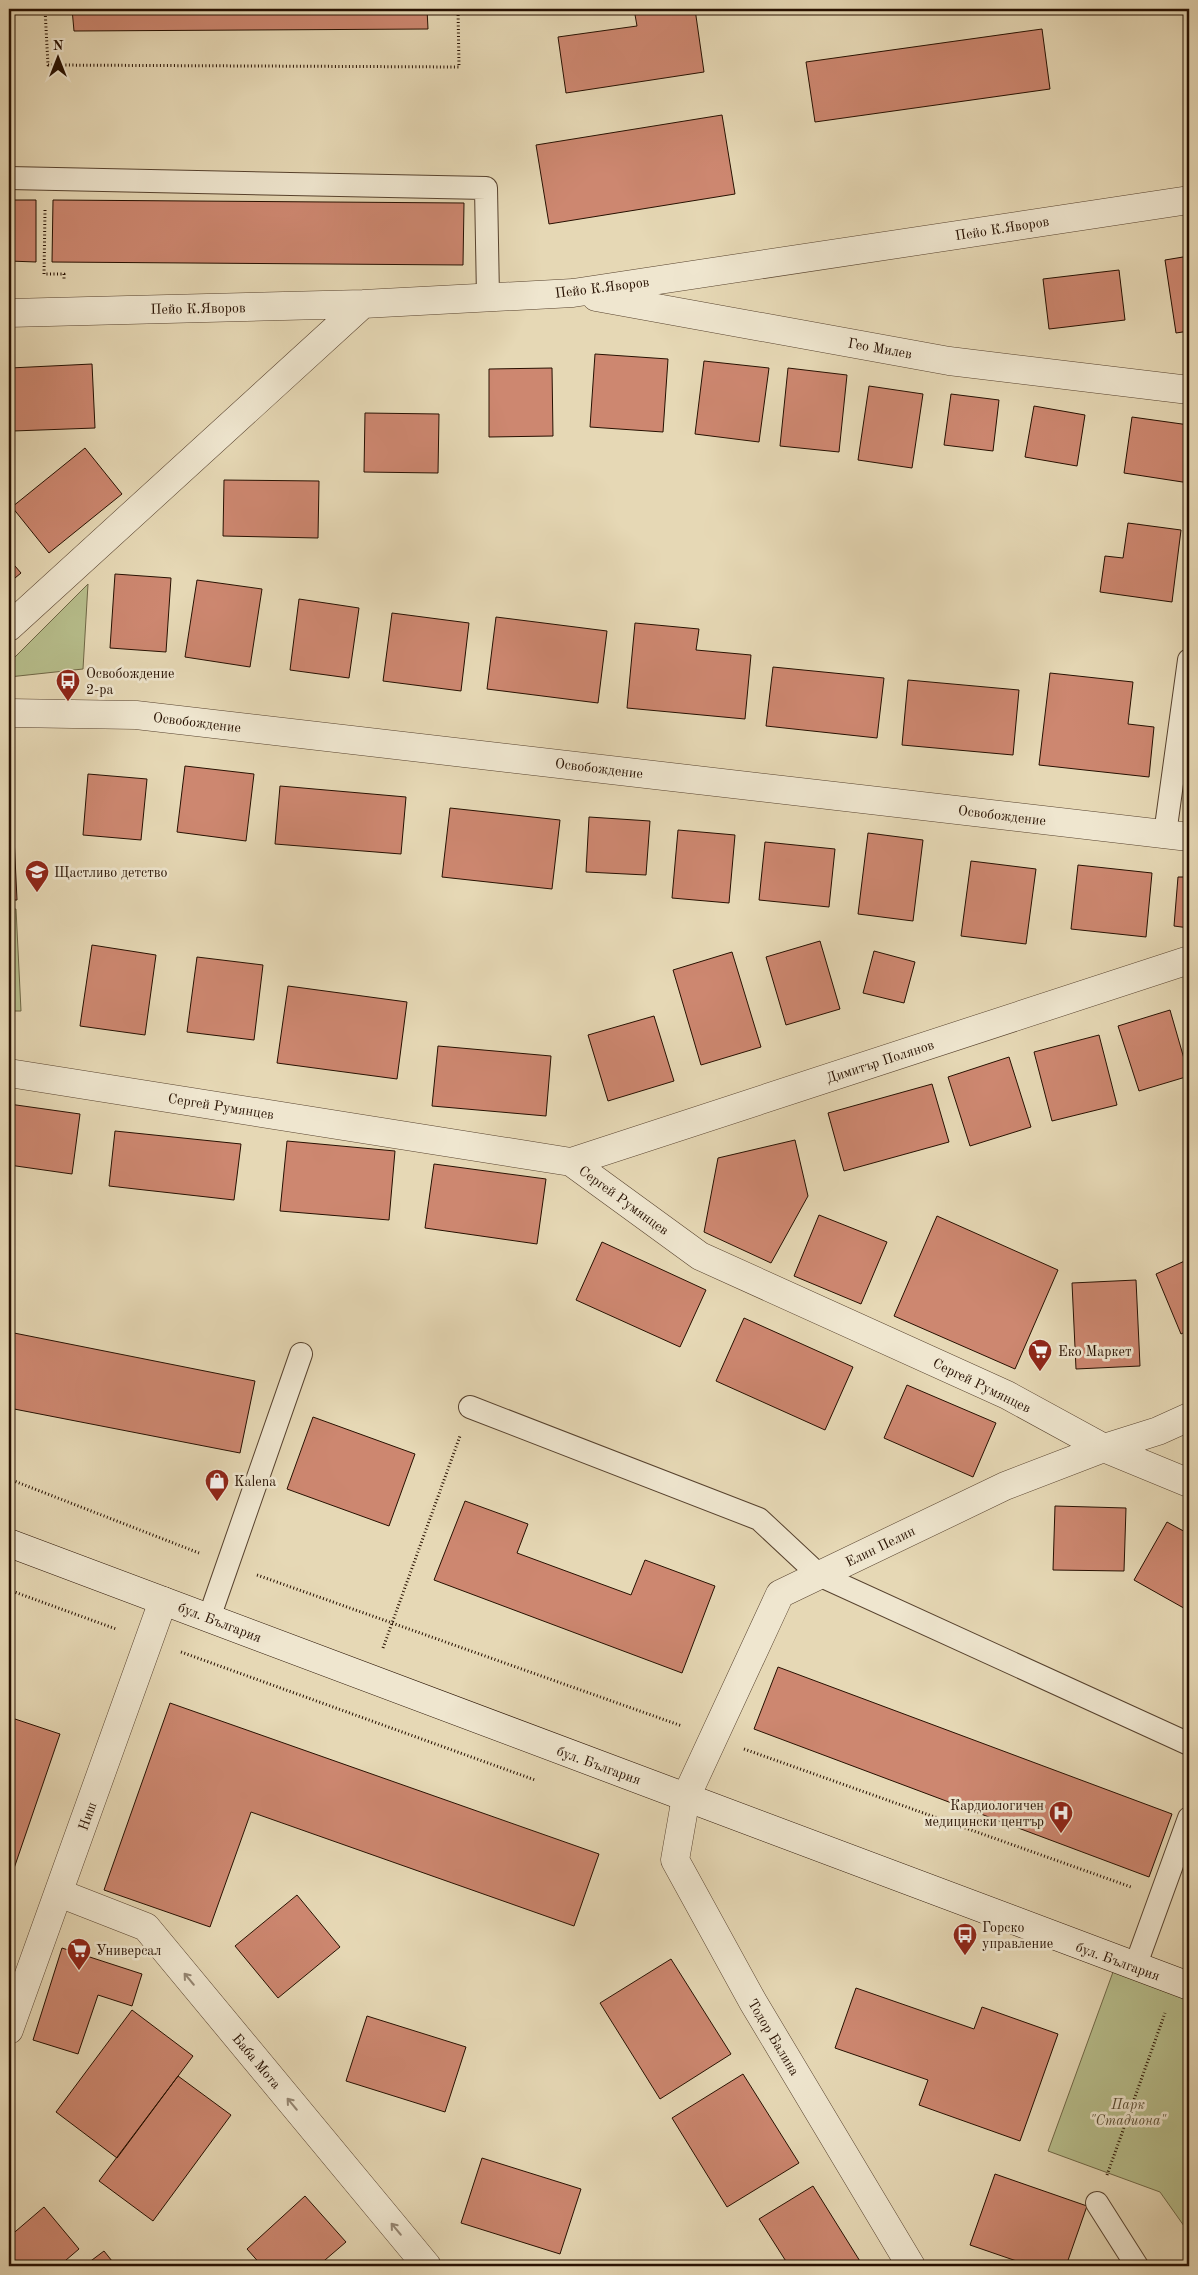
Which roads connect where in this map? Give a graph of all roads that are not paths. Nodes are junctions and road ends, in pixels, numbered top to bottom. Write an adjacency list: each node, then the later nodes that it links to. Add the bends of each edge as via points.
1 (9, 178): 4 (lane, via 486,188)
2 (1189, 200): 3 (street, Пейо К.Яворов)
3 (573, 293): 4 (street, Пейо К.Яворов); 7 (street, Гео Милев, via 949,360)
4 (488, 297): 5 (street, Пейо К.Яворов)
5 (363, 304): 6 (street, Пейо К.Яворов); 8 (street)
6 (9, 313)
7 (1189, 390)
8 (9, 627)
9 (1189, 660): 11 (lane)
10 (9, 713): 11 (street, Освобождение, via 136,715)
11 (1177, 835)
12 (1189, 960): 14 (street, Димитър Полянов)
13 (9, 1073): 14 (street, Сергей Румянцев)
14 (571, 1162): 18 (street, Сергей Румянцев, via 700,1256 1007,1395)
15 (301, 1354): 23 (lane)
16 (470, 1407): 21 (lane, via 759,1519)
17 (1189, 1417): 18 (street, Елин Пелин, via 1158,1431)
18 (1104, 1448): 19 (street, Сергей Румянцев); 21 (street, Елин Пелин, via 1005,1486)
19 (1189, 1484)
20 (9, 1543): 22 (street, бул. България)
21 (819, 1575): 24 (lane); 25 (street, Елин Пелин, via 780,1594)
22 (164, 1601): 23 (street, бул. България); 27 (street, Ниш)
23 (209, 1618): 25 (street, бул. България)
24 (1189, 1744)
25 (686, 1797): 28 (street, бул. България); 33 (street, Тодор Балина, via 675,1860 753,2002)
26 (1189, 1818): 28 (lane)
27 (59, 1893): 30 (street, Ниш); 32 (street, Баба Мота, one-way to 27, via 146,1928)
28 (1134, 1967): 29 (street, бул. България)
29 (1182, 1984)
30 (9, 2030)
31 (1097, 2203): 34 (lane)
32 (427, 2266)
33 (911, 2266)
34 (1137, 2266)

